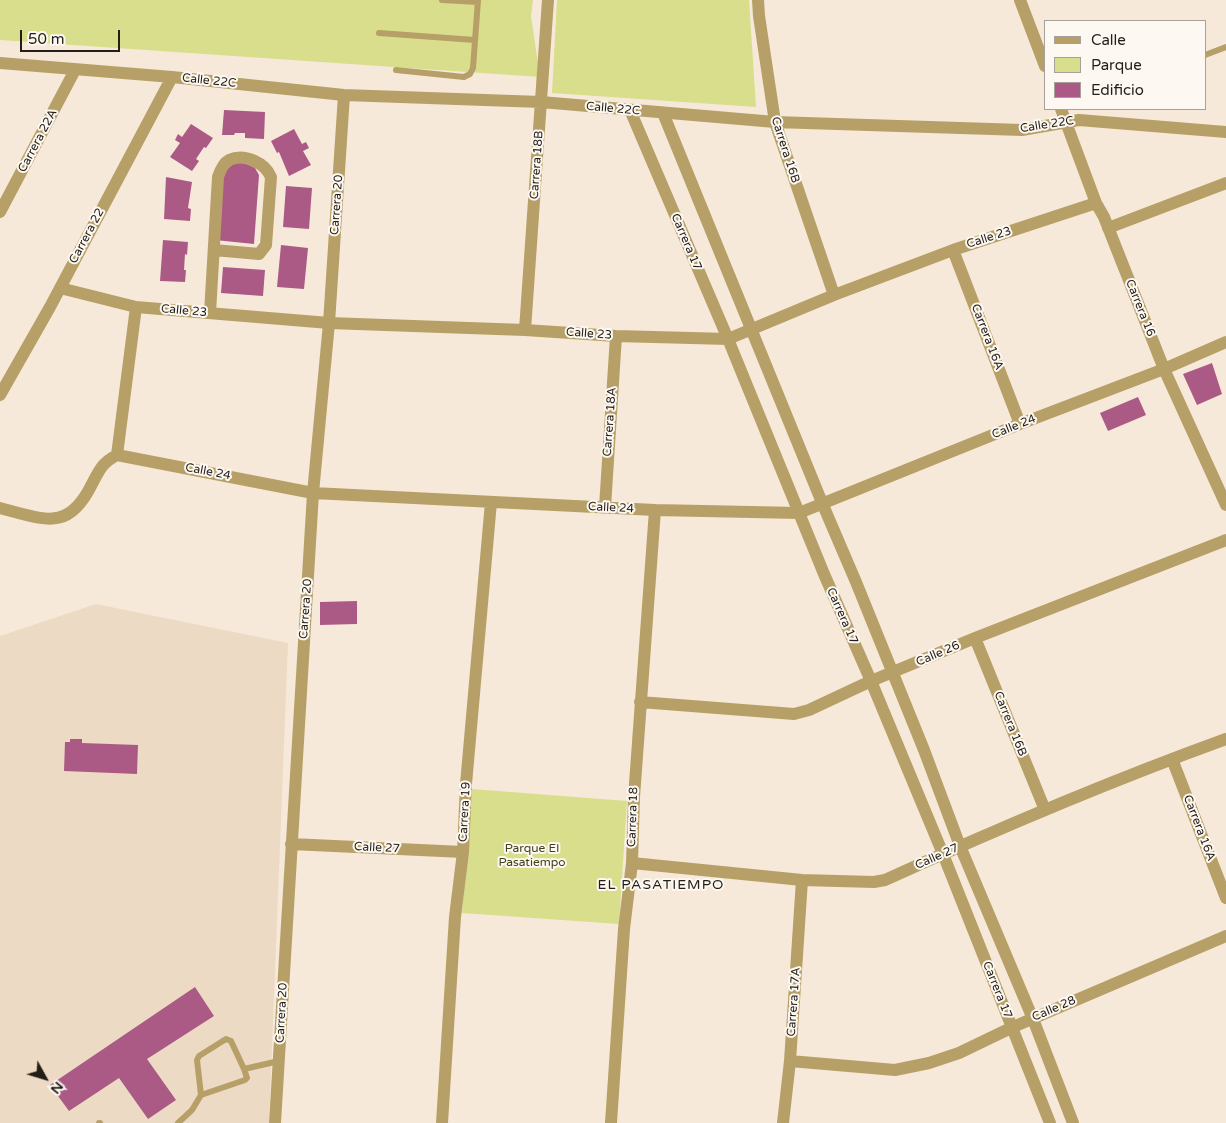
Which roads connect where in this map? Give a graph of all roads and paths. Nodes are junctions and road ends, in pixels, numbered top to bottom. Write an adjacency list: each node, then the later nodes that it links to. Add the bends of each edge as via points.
1 (442, 0): 5 (lane)
2 (548, 0): 16 (street, Carrera 18B)
3 (758, 0): 20 (street, Carrera 16B)
4 (1020, 0): 11 (street)
5 (478, 1): 7 (lane)
6 (379, 33): 7 (lane)
7 (475, 40): 13 (lane, via 473,68 464,78)
8 (1226, 48): 9 (lane)
9 (1206, 55)
10 (0, 63): 12 (street, Calle 22C)
11 (1044, 63)
12 (75, 70): 14 (street, Calle 22C); 25 (street, Carrera 22A)
13 (396, 70)
14 (172, 76): 15 (street, Calle 22C); 29 (street, Carrera 22)
15 (344, 95): 16 (street, Calle 22C); 33 (street, Carrera 20)
16 (541, 102): 17 (street, Calle 22C); 34 (street, Carrera 18B)
17 (630, 110): 19 (street, Calle 22C); 37 (street, Carrera 17)
18 (1061, 110): 21 (street, Carrera 16)
19 (663, 113): 20 (street, Calle 22C); 35 (street, Carrera 17)
20 (775, 122): 21 (street, Calle 22C, via 1022,130); 30 (street, Carrera 16B)
21 (1066, 122): 22 (street, Calle 22C, via 1079,120); 24 (street, Carrera 16)
22 (1226, 132)
23 (1226, 183): 26 (street)
24 (1096, 203): 26 (street, Carrera 16); 28 (street, Calle 23)
25 (0, 212)
26 (1108, 228): 39 (street, Carrera 16)
27 (214, 250): 27 (street, via 218,177 222,167 229,160 245,158 260,163 271,177 266,245 259,254); 32 (street)
28 (953, 250): 30 (street, Calle 23); 41 (street, Carrera 16A)
29 (60, 288): 31 (street, Calle 23); 40 (street, Carrera 22)
30 (834, 295): 35 (street, Calle 23)
31 (136, 307): 32 (street, Calle 23); 42 (street)
32 (210, 313): 33 (street, Calle 23)
33 (329, 323): 34 (street, Calle 23); 43 (street, Carrera 20)
34 (525, 330): 36 (street, Calle 23)
35 (753, 330): 37 (street, Calle 23); 45 (street, Carrera 17)
36 (616, 336): 37 (street, Calle 23); 48 (street, Carrera 18A)
37 (728, 339): 50 (street, Carrera 17)
38 (1226, 342): 39 (street, Calle 24)
39 (1164, 368): 41 (street, Calle 24); 46 (street, Carrera 16)
40 (0, 395)
41 (1020, 424): 45 (street, Calle 24)
42 (117, 455): 43 (street, Calle 24); 47 (street, via 106,461 80,505 67,515 47,520)
43 (313, 493): 44 (street, Calle 24); 59 (street, Carrera 20)
44 (491, 502): 48 (street, Calle 24); 61 (street, Carrera 19)
45 (823, 505): 50 (street, Calle 24); 53 (street, Carrera 17)
46 (1226, 505)
47 (0, 508)
48 (605, 508): 49 (street, Calle 24)
49 (655, 510): 50 (street, Calle 24); 55 (street, Carrera 18)
50 (799, 513): 54 (street, Carrera 17)
51 (1226, 540): 52 (street, Calle 26)
52 (975, 638): 53 (street, Calle 26); 58 (street, Carrera 16B)
53 (892, 673): 54 (street, Calle 26); 60 (street, Carrera 17)
54 (871, 681): 55 (street, Calle 26, via 794,714); 62 (street, Carrera 17)
55 (640, 702): 63 (street, Carrera 18)
56 (1226, 739): 57 (street, Calle 27)
57 (1172, 759): 58 (street, Calle 27); 65 (street, Carrera 16A)
58 (1045, 810): 60 (street, Calle 27)
59 (290, 844): 61 (street, Calle 27); 69 (street, Carrera 20)
60 (960, 846): 62 (street, Calle 27); 67 (street, Carrera 17)
61 (463, 852): 75 (street, Carrera 19, via 455,917)
62 (943, 854): 64 (street, Calle 27, via 885,880); 68 (street, Carrera 17)
63 (632, 864): 64 (street, Calle 27); 76 (street, Carrera 18, via 624,929)
64 (802, 880): 70 (street, Carrera 17A)
65 (1226, 898)
66 (1226, 936): 67 (street, Calle 28)
67 (1033, 1019): 68 (street, Calle 28); 79 (street, Carrera 17)
68 (1012, 1027): 70 (street, Calle 28, via 959,1053 895,1070); 78 (street, Carrera 17)
69 (279, 1061): 71 (lane); 74 (street, Carrera 20)
70 (790, 1061): 77 (street, Carrera 17A)
71 (244, 1069): 72 (lane, via 245,1080); 72 (lane, via 231,1041 226,1039 197,1060)
72 (201, 1094): 73 (lane, via 192,1110)
73 (178, 1123)
74 (274, 1123)
75 (442, 1123)
76 (611, 1123)
77 (784, 1123)
78 (1050, 1123)
79 (1073, 1123)

